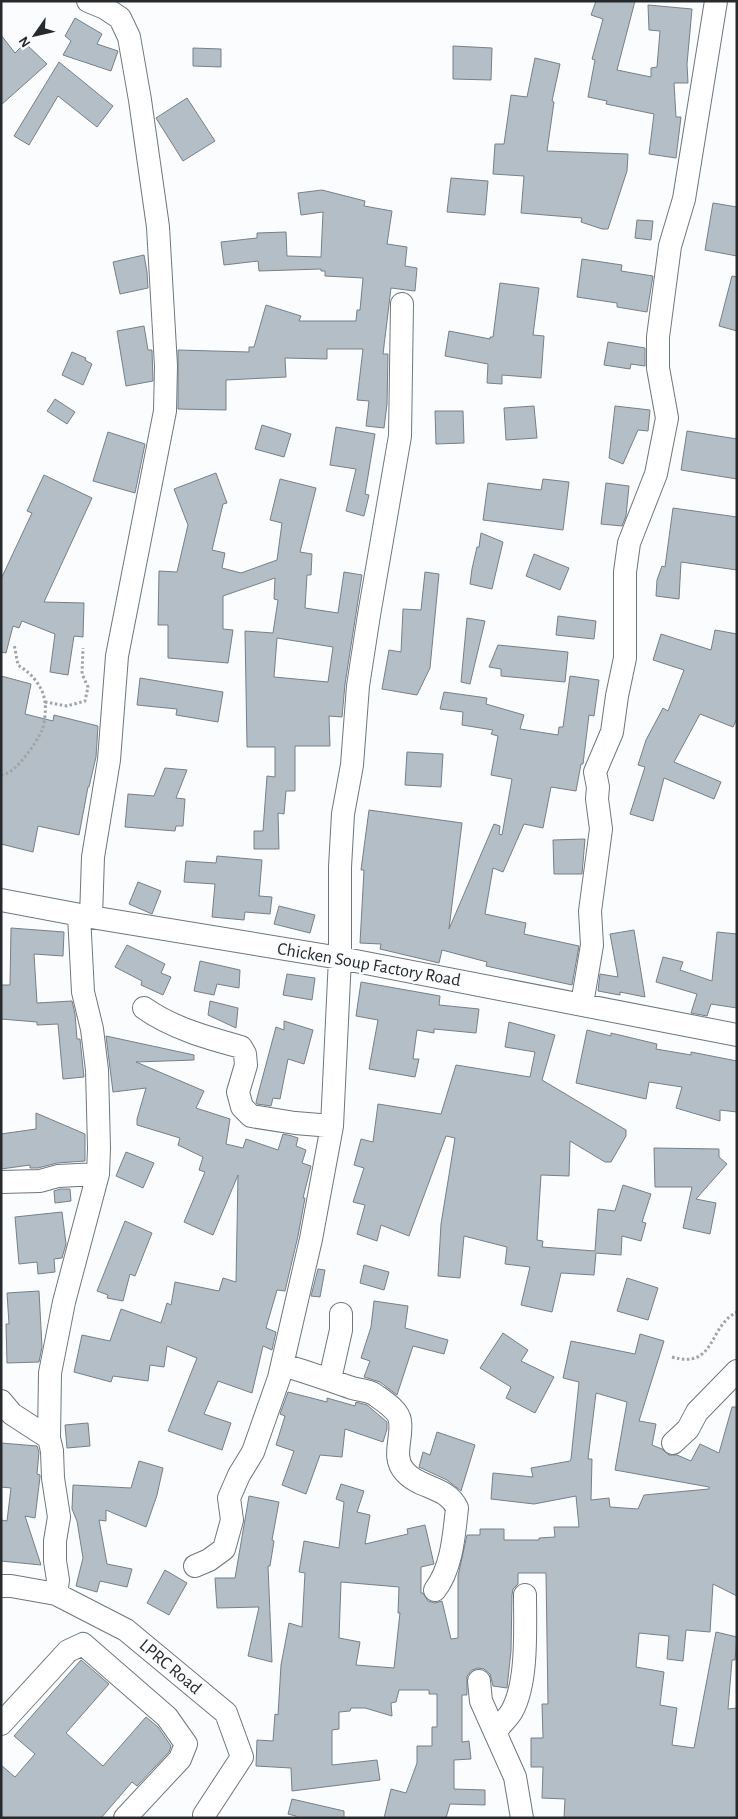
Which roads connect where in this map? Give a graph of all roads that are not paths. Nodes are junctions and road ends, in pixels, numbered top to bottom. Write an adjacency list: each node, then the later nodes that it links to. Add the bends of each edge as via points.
1 (88, 1): 5 (street, via 120,18 128,37 158,227 166,366 165,411 117,656 109,760)
2 (716, 1): 7 (street, via 684,199 670,246 658,337 658,368 667,418 656,474 629,542 625,658 612,732 596,772 601,829 590,911 592,945)
3 (402, 304): 6 (street, via 400,436 358,686 340,867)
4 (1, 900): 5 (street, Chicken Soup Factory Road)
5 (85, 916): 6 (street, Chicken Soup Factory Road); 11 (street, via 83,992 97,1070)
6 (340, 958): 7 (street, Chicken Soup Factory Road); 10 (street)
7 (582, 1004): 9 (street, Chicken Soup Factory Road)
8 (144, 1008): 10 (street, via 158,1018 240,1047 245,1054 246,1065 238,1092 242,1107 251,1116)
9 (737, 1034)
10 (332, 1126): 14 (street, via 311,1239)
11 (98, 1174): 12 (street); 19 (street, via 64,1302 50,1373)
12 (1, 1182)
13 (341, 1314): 16 (street, via 341,1330)
14 (282, 1365): 16 (street); 21 (street, via 253,1452 229,1498 232,1520 224,1549)
15 (737, 1371): 20 (street, via 697,1412 688,1429)
16 (330, 1379): 23 (street, via 372,1393 391,1407 400,1418 398,1463 417,1482 448,1495 454,1501 457,1508 447,1567)
17 (1, 1401): 19 (street, via 12,1414)
18 (1, 1411): 19 (street, via 16,1425)
19 (43, 1434): 24 (street, via 52,1451 59,1516)
20 (673, 1443)
21 (195, 1566)
22 (1, 1586): 24 (street, LPRC Road)
23 (435, 1590)
24 (56, 1594): 30 (street, LPRC Road, via 126,1630 226,1713 242,1757)
25 (525, 1595): 28 (street, via 522,1676 512,1712)
26 (479, 1681): 28 (street, via 481,1701)
27 (1, 1724): 29 (street, via 68,1651 83,1644 167,1717 186,1744 180,1759)
28 (495, 1732): 31 (street, via 515,1777)
29 (125, 1818)
30 (204, 1818)
31 (522, 1818)

